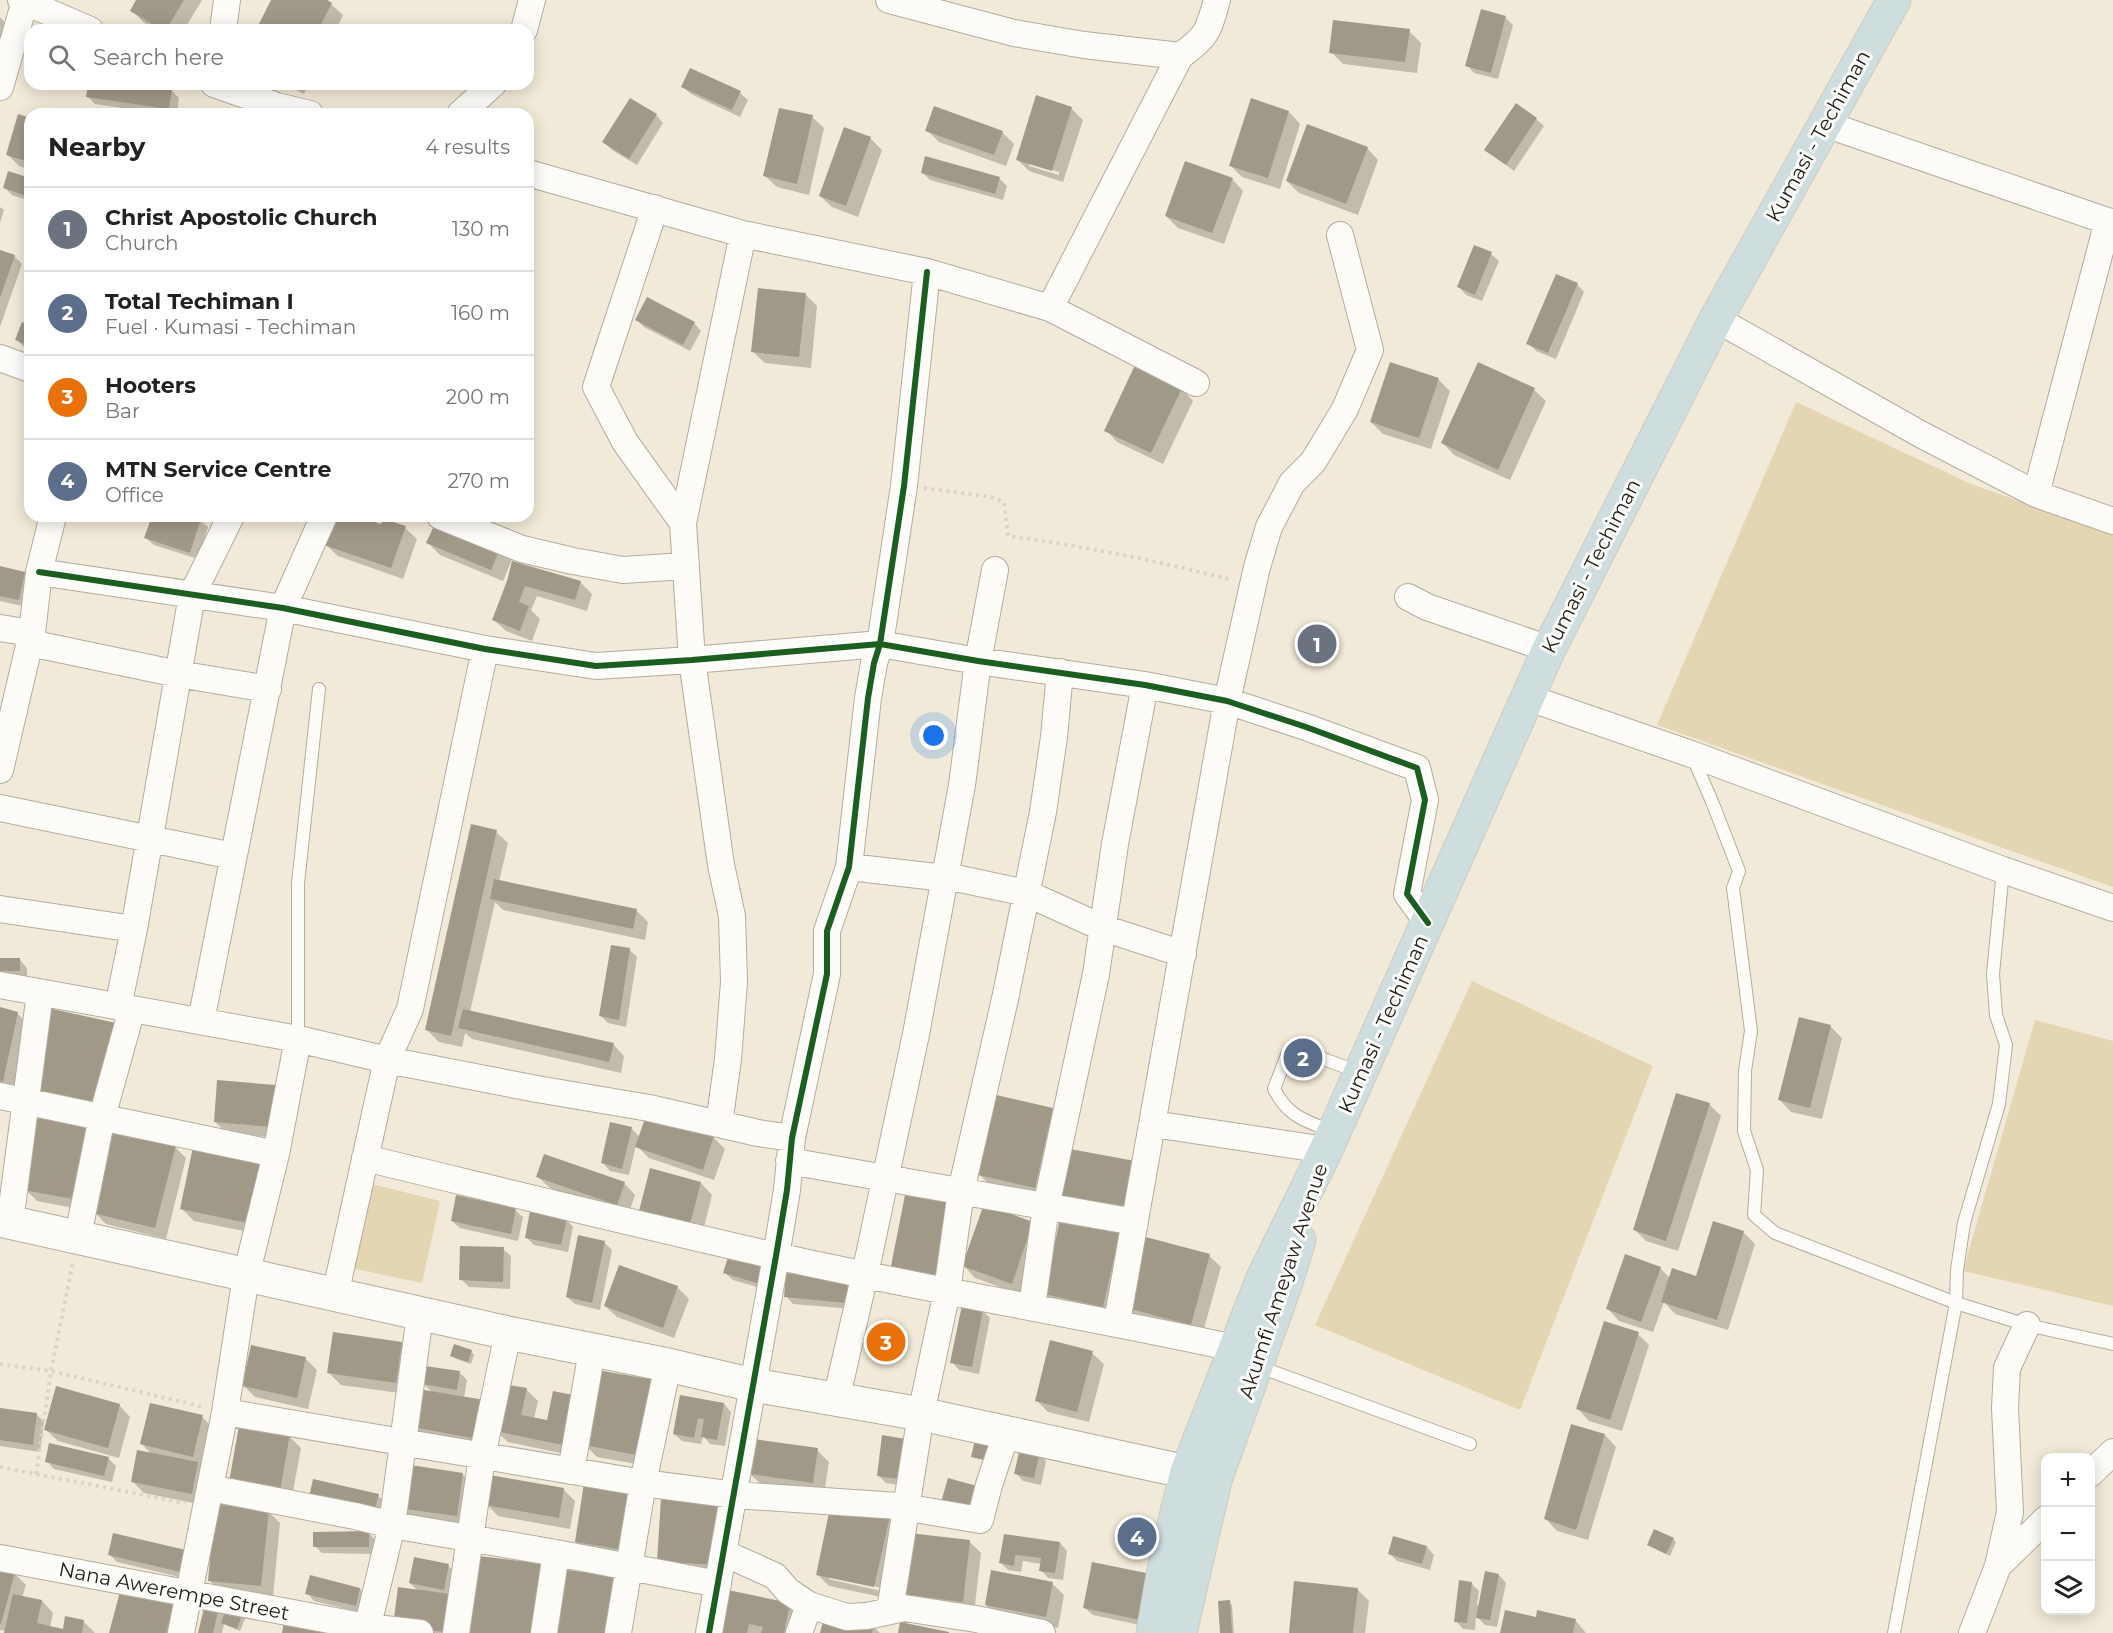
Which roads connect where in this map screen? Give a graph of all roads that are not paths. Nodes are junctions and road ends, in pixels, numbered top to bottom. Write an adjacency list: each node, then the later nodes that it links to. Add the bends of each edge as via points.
1 (227, 0): 8 (street)
2 (532, 0): 9 (street)
3 (889, 0): 10 (street, via 1014,33)
4 (1217, 0): 10 (street, via 1209,29)
5 (1894, 0): 16 (highway, Kumasi - Techiman)
6 (23, 1): 7 (street); 11 (street)
7 (76, 24)
8 (224, 24)
9 (526, 24)
10 (1180, 57): 23 (street)
11 (0, 87)
12 (232, 90): 14 (street)
13 (486, 90): 15 (street)
14 (285, 108)
15 (467, 108)
16 (1825, 124): 19 (street); 24 (highway, Kumasi - Techiman)
17 (534, 175): 18 (street)
18 (655, 208): 20 (street); 34 (street, via 596,387 625,442)
19 (2110, 222): 28 (street)
20 (742, 234): 22 (street); 34 (street)
21 (1340, 236): 54 (street, via 1370,350 1345,409 1313,462 1292,483 1269,527)
22 (927, 272): 23 (street); 43 (street, via 904,486)
23 (1050, 308): 27 (street)
24 (1716, 319): 28 (street); 45 (highway, Kumasi - Techiman)
25 (0, 358): 26 (street)
26 (24, 367)
27 (1196, 383)
28 (2036, 494): 29 (street)
29 (2113, 521)
30 (51, 522): 37 (street)
31 (228, 522): 38 (street)
32 (321, 522): 40 (street)
33 (455, 522): 35 (street, via 522,549 573,561 623,570)
34 (683, 523): 35 (street)
35 (685, 566): 46 (street)
36 (995, 570): 47 (street)
37 (39, 572): 38 (street); 42 (street)
38 (192, 595): 40 (street); 49 (street)
39 (1408, 597): 45 (street)
40 (283, 608): 44 (street); 51 (street)
41 (0, 628): 42 (street)
42 (31, 638): 49 (street); 56 (street)
43 (880, 644): 46 (street); 47 (street); 60 (street, via 868,698)
44 (485, 649): 46 (street, via 596,666); 75 (street, via 411,1010)
45 (1549, 649): 53 (highway, Kumasi - Techiman)
46 (692, 660): 80 (street, via 732,916 734,982)
47 (978, 661): 48 (street); 62 (street)
48 (1060, 672): 50 (street); 63 (street, via 1043,812)
49 (178, 674): 51 (street); 58 (street)
50 (1145, 685): 54 (street); 67 (street)
51 (268, 689): 59 (street)
52 (319, 689): 74 (lane, via 298,883)
53 (1526, 697): 55 (street); 66 (highway, Kumasi - Techiman)
54 (1227, 701): 66 (street, via 1417,768 1425,800 1407,894); 69 (street)
55 (1692, 754): 61 (street); 98 (lane, via 1739,871 1733,888 1750,1031 1744,1131 1757,1170 1754,1215 1775,1233)
56 (0, 770)
57 (0, 808): 58 (street)
58 (148, 839): 59 (street); 68 (street)
59 (233, 856): 73 (street)
60 (849, 867): 62 (street); 83 (street, via 827,931 827,974)
61 (2003, 870): 64 (street); 98 (lane, via 1993,974 1996,1015 2006,1045 1999,1104 1964,1223)
62 (945, 878): 63 (street); 86 (street)
63 (1026, 893): 67 (street); 87 (street)
64 (2113, 908)
65 (0, 909): 68 (street)
66 (1428, 922): 76 (highway, Kumasi - Techiman)
67 (1103, 928): 69 (street); 88 (street)
68 (134, 929): 72 (street)
69 (1184, 954): 81 (street)
70 (0, 985): 71 (street)
71 (40, 993): 72 (street); 78 (street)
72 (125, 1008): 73 (street); 79 (street)
73 (201, 1021): 74 (street)
74 (298, 1039): 75 (street); 84 (street)
75 (387, 1060): 80 (street); 85 (street)
76 (1360, 1073): 82 (highway, Kumasi - Techiman); 82 (lane, via 1305,1052 1287,1055 1274,1089 1280,1101)
77 (0, 1096): 78 (street)
78 (26, 1101): 79 (street); 89 (street)
79 (102, 1117): 84 (street); 91 (street)
80 (719, 1124): 83 (street)
81 (1153, 1124): 82 (street); 90 (street)
82 (1330, 1141): 106 (highway, Akumfi Ameyaw Avenue, via 1263,1278)
83 (791, 1149): 86 (street); 93 (street)
84 (276, 1154): 95 (street)
85 (365, 1158): 93 (street); 97 (street)
86 (886, 1178): 87 (street); 94 (street)
87 (962, 1191): 88 (street); 96 (street)
88 (1046, 1207): 90 (street); 99 (street)
89 (5, 1221): 91 (street)
90 (1135, 1222): 101 (street)
91 (78, 1236): 95 (street)
92 (109, 1253): 110 (street, via 236,1283)
93 (776, 1256): 94 (street); 108 (street)
94 (865, 1274): 96 (street); 109 (street)
95 (246, 1276): 97 (street); 110 (street)
96 (946, 1291): 99 (street); 111 (street)
97 (335, 1295): 100 (street)
98 (1956, 1303): 102 (lane); 148 (lane)
99 (1032, 1307): 101 (street)
100 (420, 1315): 103 (street); 113 (street)
101 (1117, 1322): 106 (street)
102 (2027, 1325): 104 (lane); 130 (street, via 2007,1368 2010,1512)
103 (508, 1333): 105 (street); 116 (street)
104 (2113, 1344)
105 (592, 1351): 107 (street); 118 (street)
106 (1245, 1357): 114 (lane); 119 (highway, Akumfi Ameyaw Avenue)
107 (668, 1365): 108 (street); 120 (street)
108 (753, 1384): 109 (street); 121 (street)
109 (836, 1400): 111 (street)
110 (220, 1411): 113 (street); 122 (street)
111 (921, 1414): 112 (street); 123 (street)
112 (1006, 1434): 119 (street); 123 (street, via 981,1520)
113 (403, 1442): 116 (street); 125 (street)
114 (1470, 1444)
115 (2113, 1452): 117 (street)
116 (483, 1457): 118 (street); 126 (street)
117 (2095, 1470)
118 (571, 1471): 120 (street)
119 (1201, 1476): 146 (highway, Akumfi Ameyaw Avenue, via 1167,1553); 147 (highway, Akumfi Ameyaw Avenue)
120 (643, 1483): 121 (street); 131 (street)
121 (735, 1494): 123 (street); 128 (street)
122 (208, 1498): 125 (street, via 355,1516); 133 (street)
123 (906, 1508): 135 (street)
124 (2041, 1524): 130 (street)
125 (392, 1525): 126 (street); 137 (street)
126 (470, 1539): 127 (street); 140 (street)
127 (556, 1553): 131 (street); 141 (street)
128 (724, 1553): 132 (street); 134 (street, via 775,1576)
129 (0, 1558): 133 (street, Nana Awerempe Street)
130 (1998, 1566): 149 (street)
131 (627, 1567): 132 (street); 142 (street)
132 (718, 1584): 143 (street)
133 (189, 1594): 137 (street, Nana Awerempe Street); 138 (street)
134 (809, 1605): 135 (street, via 848,1617); 144 (street)
135 (890, 1610): 136 (street, via 904,1608)
136 (974, 1626): 145 (street)
137 (367, 1630): 139 (street, Nana Awerempe Street)
138 (181, 1633)
139 (420, 1633)
140 (456, 1633)
141 (544, 1633)
142 (618, 1633)
143 (709, 1633)
144 (800, 1633)
145 (1042, 1633)
146 (1153, 1633)
147 (1180, 1633)
148 (1893, 1633)
149 (1972, 1633)

